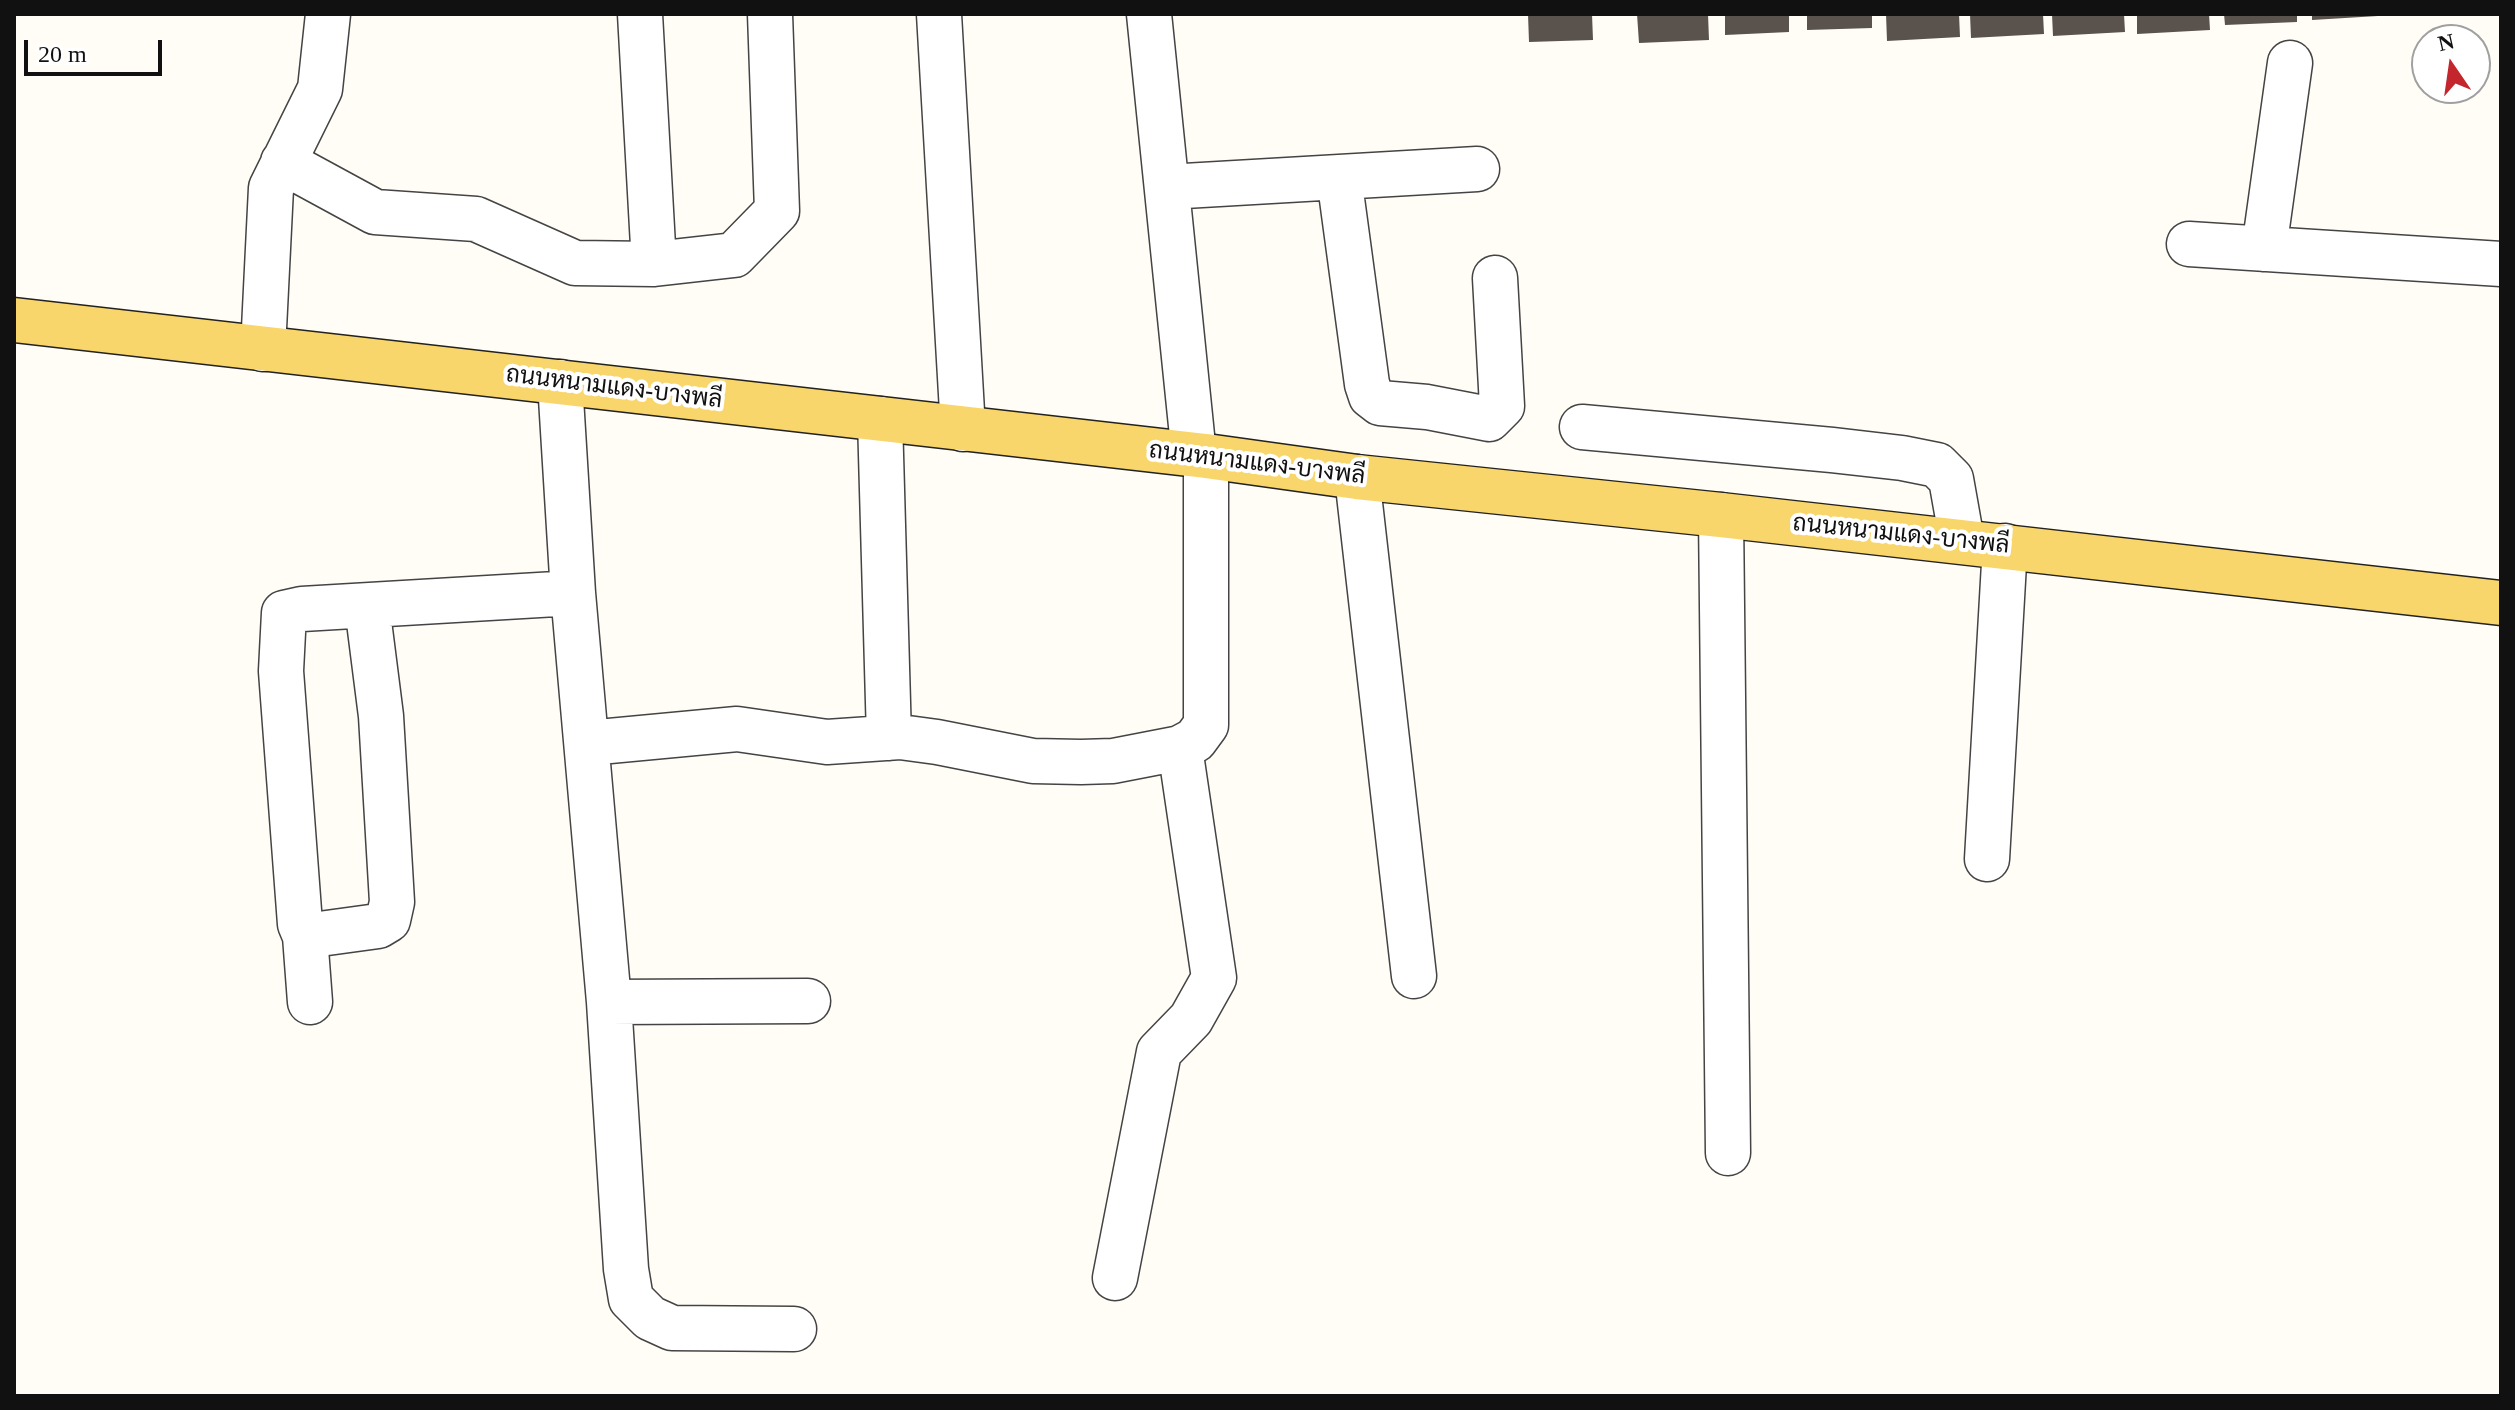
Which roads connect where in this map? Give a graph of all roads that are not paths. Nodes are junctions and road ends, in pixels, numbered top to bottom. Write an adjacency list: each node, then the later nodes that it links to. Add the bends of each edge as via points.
1 (328, 14): 7 (street, via 320,89)
2 (640, 14): 13 (street)
3 (770, 14): 13 (street, via 777,211 734,255)
4 (939, 14): 21 (street)
5 (1149, 14): 10 (street)
6 (2290, 63): 12 (street)
7 (283, 162): 13 (street, via 375,212 476,219 575,263); 17 (street, via 271,188)
8 (1477, 169): 9 (street)
9 (1339, 177): 10 (street); 15 (street, via 1367,384 1380,403 1489,419 1502,406)
10 (1167, 187): 22 (street)
11 (2189, 244): 12 (street)
12 (2264, 249): 14 (street)
13 (654, 264)
14 (2501, 264)
15 (1495, 278)
16 (14, 320): 17 (main road, ถนนหนามแดง-บางพลี)
17 (263, 349): 18 (main road, ถนนหนามแดง-บางพลี)
18 (560, 382): 19 (main road, ถนนหนามแดง-บางพลี); 27 (street)
19 (880, 419): 21 (main road, ถนนหนามแดง-บางพลี); 30 (street)
20 (1582, 427): 25 (street, via 1937,465 1951,479)
21 (963, 429): 22 (main road, ถนนหนามแดง-บางพลี)
22 (1200, 455): 23 (main road, ถนนหนามแดง-บางพลี); 32 (street, via 1206,725)
23 (1357, 477): 24 (main road, ถนนหนามแดง-บางพลี); 35 (street)
24 (1721, 515): 25 (main road, ถนนหนามแดง-บางพลี); 39 (street)
25 (1962, 541): 26 (main road, ถนนหนามแดง-บางพลี)
26 (2005, 546): 28 (main road, ถนนหนามแดง-บางพลี); 33 (street)
27 (573, 593): 29 (street); 31 (street)
28 (2501, 603)
29 (367, 606): 34 (street, via 381,716 392,902 388,920 378,926); 34 (street, via 284,613 281,671)
30 (889, 738): 31 (street, via 827,742 737,729); 32 (street, via 1033,761 1113,761)
31 (588, 743): 38 (street)
32 (1180, 748): 40 (street, via 1214,978 1191,1019 1159,1052)
33 (1987, 859)
34 (305, 936): 37 (street)
35 (1414, 976)
36 (808, 1001): 38 (street)
37 (310, 1002)
38 (609, 1002): 41 (street, via 631,1299 650,1318 672,1328)
39 (1728, 1153)
40 (1115, 1278)
41 (794, 1329)

